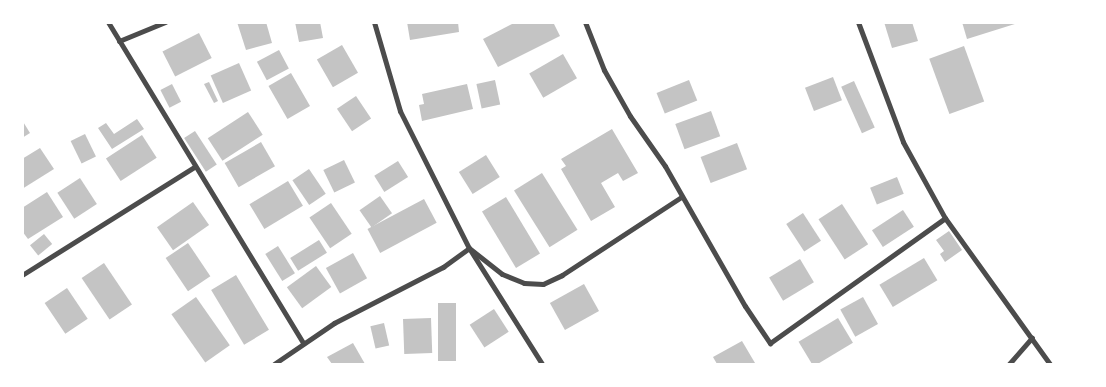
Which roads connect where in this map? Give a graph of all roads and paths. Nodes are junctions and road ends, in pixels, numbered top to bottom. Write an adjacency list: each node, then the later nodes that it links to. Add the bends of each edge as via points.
1 (108, 22): 6 (street)
2 (165, 22): 6 (street)
3 (374, 22): 10 (street, via 400,111)
4 (585, 22): 8 (street, via 609,78)
5 (858, 22): 9 (street, via 903,142)
6 (119, 41): 7 (street)
7 (194, 167): 11 (street); 13 (street)
8 (681, 197): 9 (street, via 770,343); 10 (street, via 562,275 543,284 524,283 502,274)
9 (945, 218): 12 (street)
10 (469, 248): 13 (street, via 443,267 334,323); 15 (street)
11 (22, 275)
12 (1032, 338): 16 (street); 17 (street)
13 (303, 343): 14 (street)
14 (274, 364)
15 (542, 364)
16 (1008, 364)
17 (1050, 364)

